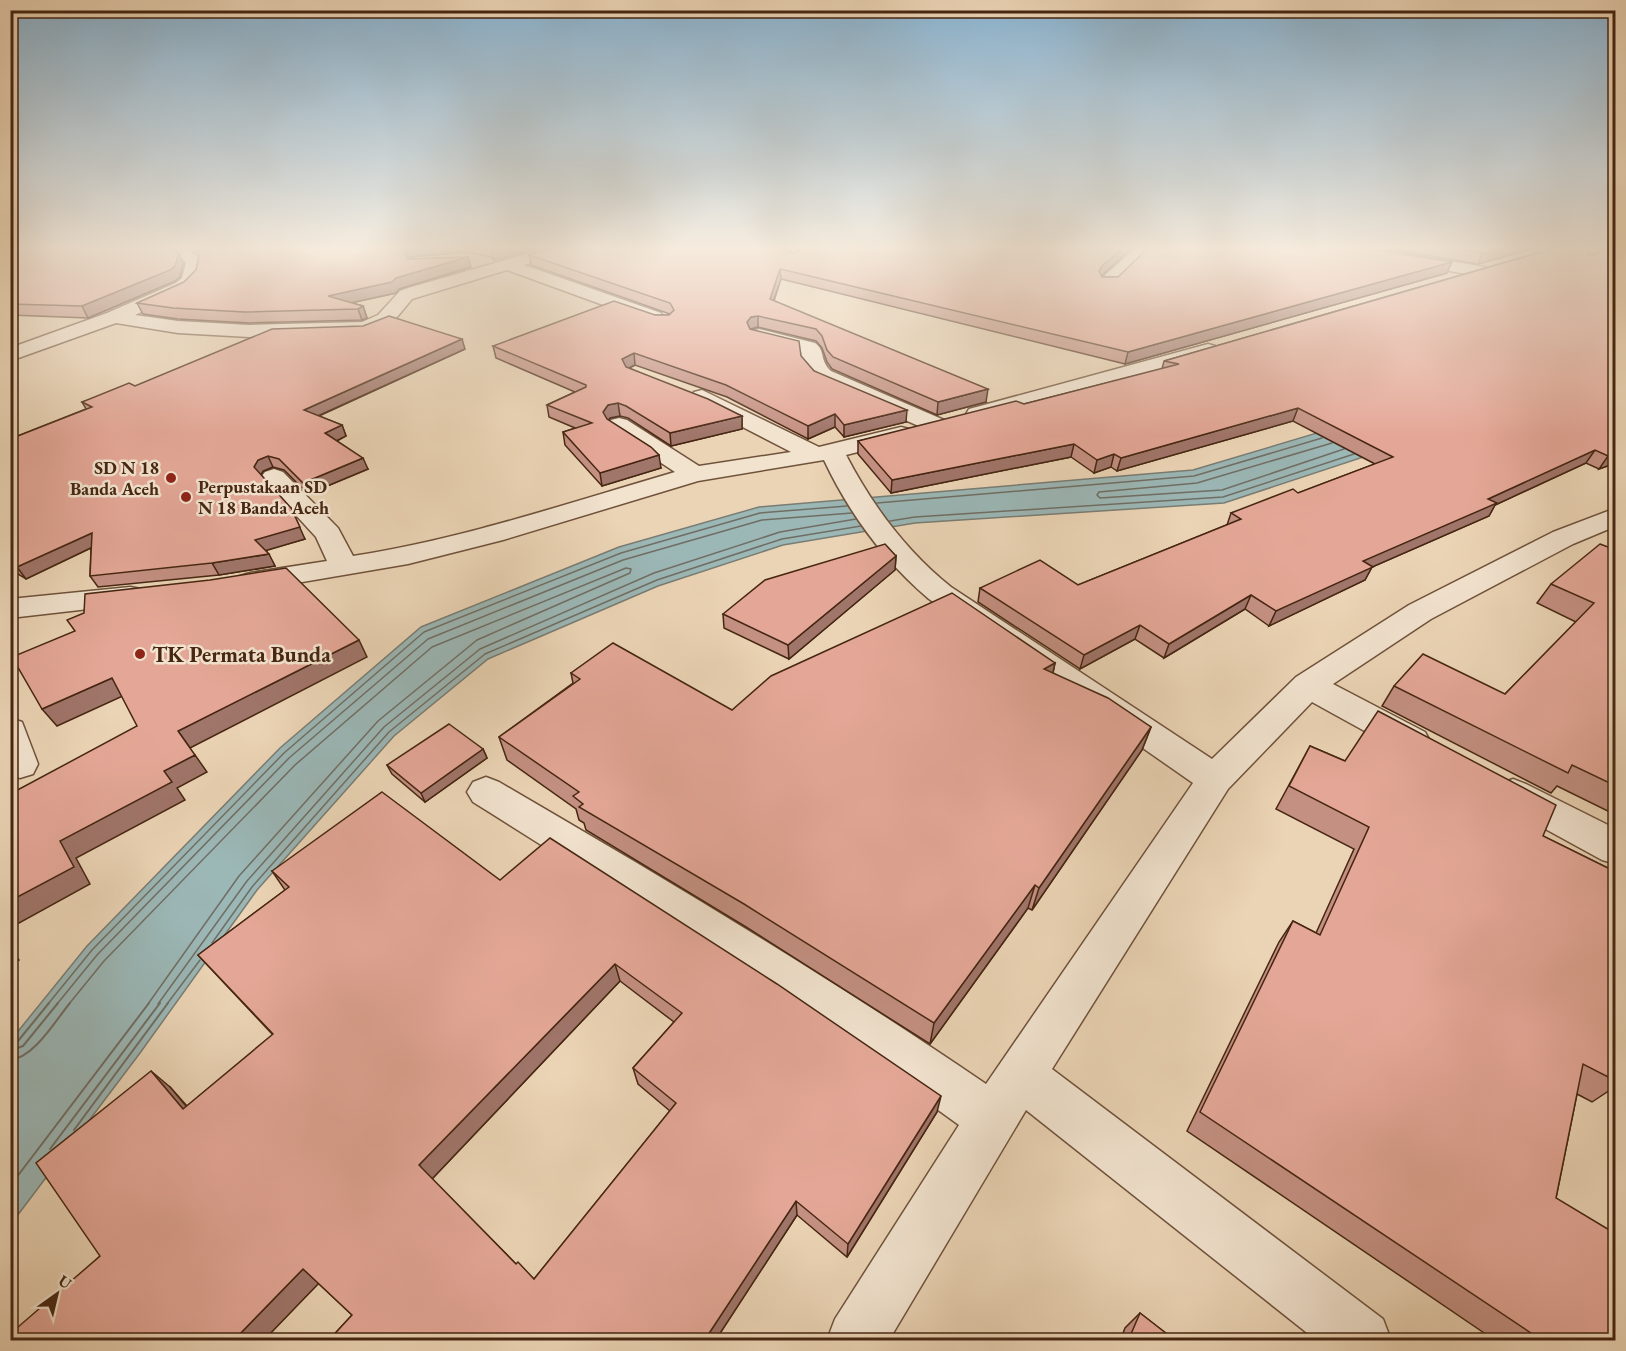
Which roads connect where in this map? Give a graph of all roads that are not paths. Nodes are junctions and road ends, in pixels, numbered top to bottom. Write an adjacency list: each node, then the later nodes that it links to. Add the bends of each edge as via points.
1 (133, 309): 4 (street)
2 (394, 309): 4 (street, via 385,319 366,327 249,331 178,327)
3 (630, 309): 5 (street)
4 (114, 317): 8 (street)
5 (663, 320)
6 (759, 335): 10 (street, via 808,347 813,366 822,376)
7 (1225, 345): 10 (street)
8 (10, 355)
9 (681, 389): 12 (street)
10 (936, 424): 12 (street)
11 (619, 425): 13 (street)
12 (824, 453): 13 (street); 25 (street, via 912,570 940,593)
13 (695, 474): 16 (street, via 493,534 408,556)
14 (274, 477): 16 (street, via 328,534)
15 (1616, 516): 20 (street, via 1578,545 1420,612)
16 (344, 567): 17 (street)
17 (231, 585)
18 (150, 594): 19 (street)
19 (10, 609)
20 (1308, 686): 22 (street); 25 (street)
21 (10, 731): 23 (street)
22 (1441, 756)
23 (20, 764)
24 (1482, 777): 27 (street)
25 (1215, 779): 28 (street)
26 (486, 792): 29 (street, via 669,902 880,1039)
27 (1616, 848)
28 (1020, 1075): 29 (street); 31 (street)
29 (992, 1118): 30 (street)
30 (856, 1341)
31 (1362, 1341)

